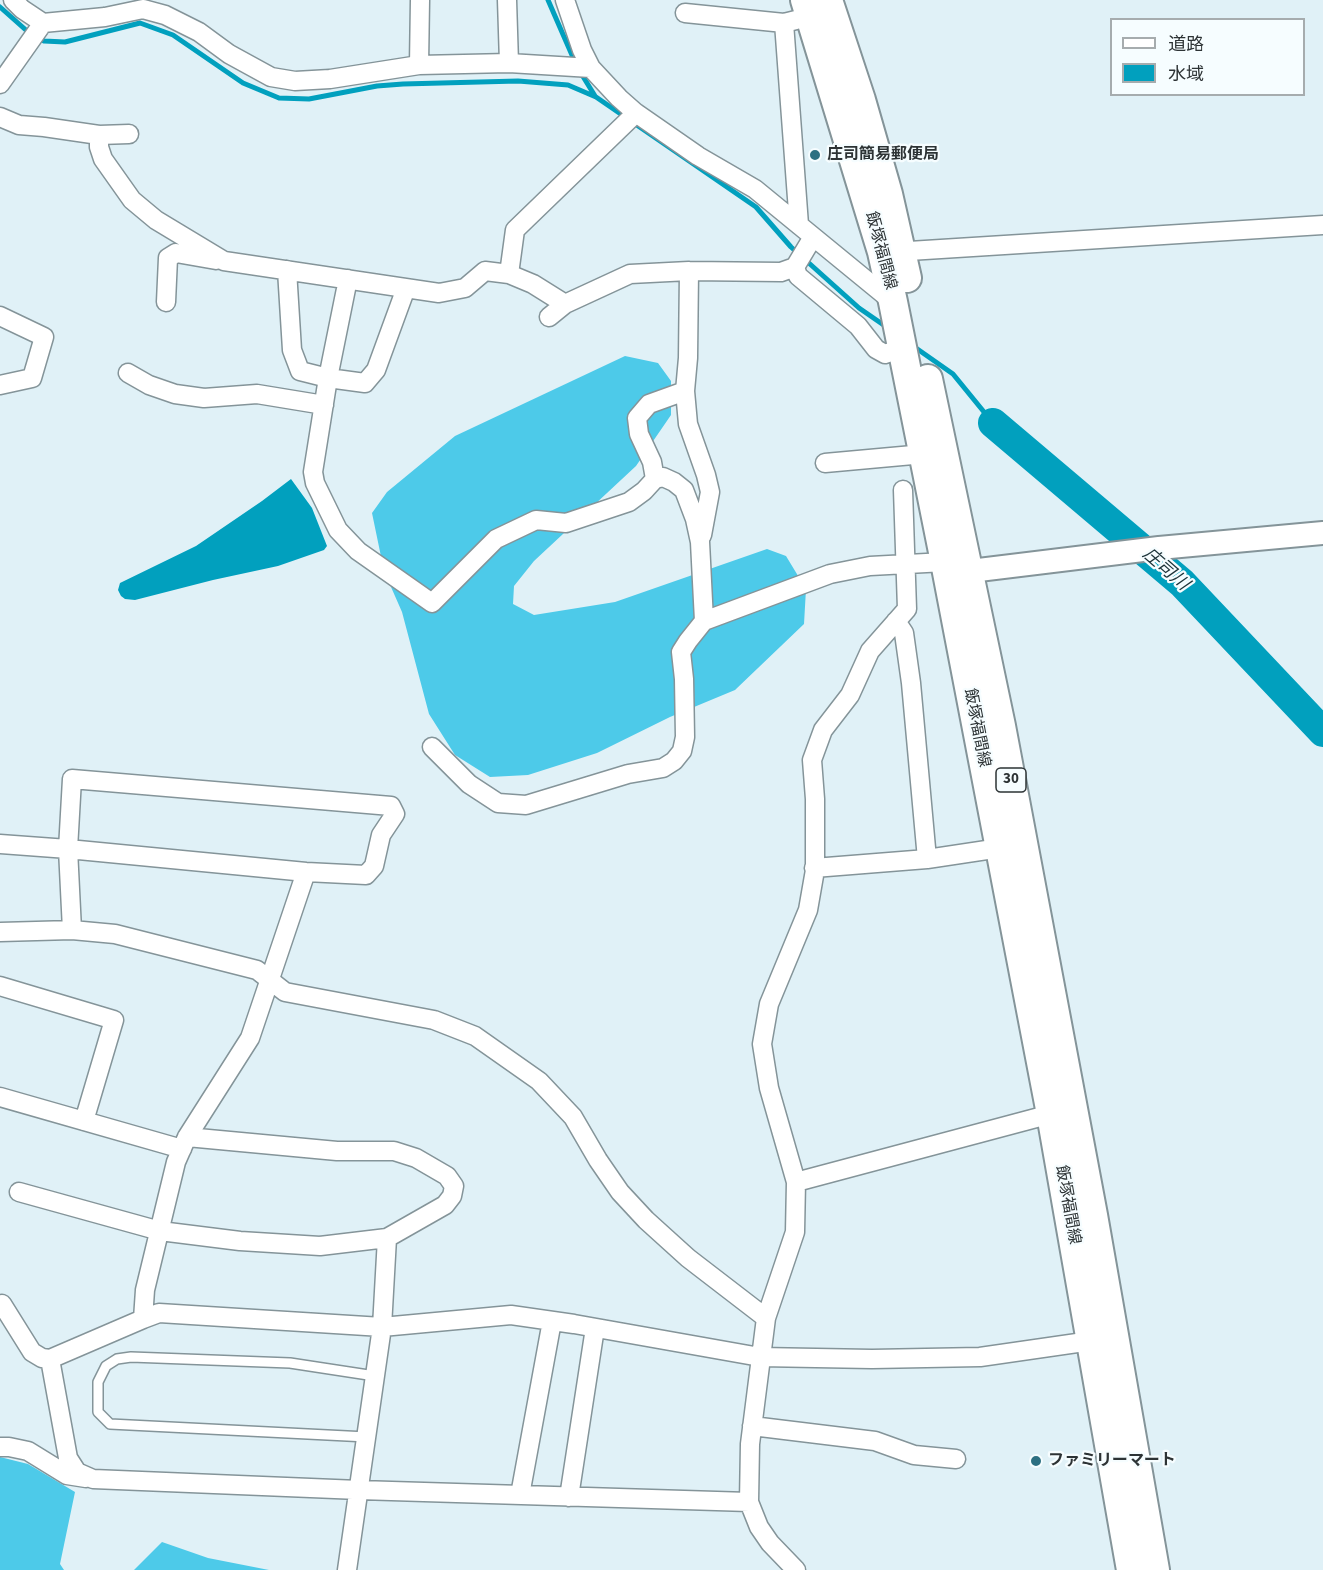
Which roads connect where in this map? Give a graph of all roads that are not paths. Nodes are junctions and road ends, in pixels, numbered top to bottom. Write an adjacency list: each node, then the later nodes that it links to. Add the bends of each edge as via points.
1 (13, 0): 7 (street)
2 (420, 0): 9 (street)
3 (507, 0): 8 (street)
4 (565, 0): 10 (street)
5 (806, 10): 6 (street); 16 (street); 19 (main road, 飯塚福間線 / 30)
6 (685, 13)
7 (43, 23): 9 (street, via 105,18 143,9 199,32 271,77 295,81); 11 (street)
8 (509, 63): 9 (street); 10 (street)
9 (419, 65)
10 (591, 68): 12 (street)
11 (3, 78)
12 (636, 113): 16 (street, via 755,189); 24 (street, via 515,230)
13 (0, 117): 15 (street, via 19,125)
14 (129, 134): 15 (street)
15 (99, 135): 20 (street, via 103,159 132,200 156,220)
16 (799, 225): 18 (street)
17 (1323, 225): 19 (street)
18 (813, 237): 21 (street); 28 (street)
19 (892, 252): 28 (main road, 飯塚福間線 / 30); 45 (main road, 飯塚福間線 / 30)
20 (224, 261): 22 (street); 27 (street, via 176,253 168,258)
21 (795, 267): 23 (street, via 781,272); 32 (street, via 798,276 858,326 876,349 885,354)
22 (287, 270): 25 (street); 34 (street, via 292,351 300,372)
23 (689, 271): 29 (street, via 630,273); 36 (street)
24 (509, 274): 26 (street, via 485,271 465,288 439,293); 29 (street)
25 (348, 279): 26 (street); 34 (street)
26 (406, 288): 34 (street, via 376,370 365,383)
27 (166, 302)
28 (893, 302): 32 (main road, 飯塚福間線 / 30)
29 (565, 304): 31 (street)
30 (0, 316): 35 (street, via 44,337 32,378)
31 (549, 316)
32 (902, 348): 38 (main road, 飯塚福間線 / 30)
33 (128, 373): 37 (street, via 149,386 176,394 204,398 257,394)
34 (328, 378): 37 (street)
35 (0, 385)
36 (685, 391): 40 (street, via 649,404 637,418); 43 (street, via 688,424 710,492)
37 (324, 405): 40 (street, via 313,472 338,530 358,551 432,603 496,539 536,520 566,523 629,502)
38 (924, 454): 39 (street); 45 (main road, 飯塚福間線 / 30)
39 (825, 463)
40 (655, 479): 43 (street, via 663,477 684,490)
41 (903, 490): 44 (street)
42 (1323, 533): 45 (street)
43 (700, 542): 46 (street)
44 (907, 564): 45 (street); 46 (street, via 830,574); 47 (street, via 907,609)
45 (954, 569): 50 (main road, 飯塚福間線 / 30); 89 (main road, 飯塚福間線 / 30, via 1093,1215)
46 (704, 621): 48 (street, via 681,652 685,737 682,751 663,768 628,774 526,805 498,803 469,784)
47 (896, 621): 52 (street, via 904,633 911,683); 53 (street, via 870,651 850,695 823,730 812,760)
48 (432, 747)
49 (0, 844): 51 (street)
50 (1000, 848): 52 (street); 60 (main road, 飯塚福間線 / 30)
51 (68, 849): 54 (street); 54 (street, via 72,779 391,806 395,814 381,835 374,866 366,875); 55 (street)
52 (927, 860): 53 (street)
53 (814, 868): 63 (street, via 808,910 769,1004 762,1044 768,1088)
54 (306, 872): 57 (street)
55 (72, 930): 56 (street); 57 (street, via 115,934 257,970)
56 (0, 932)
57 (270, 982): 62 (street, via 250,1038); 68 (street, via 285,992 434,1020 475,1036 508,1057 540,1081 573,1117 620,1192 646,1220)
58 (0, 986): 61 (street, via 114,1020)
59 (0, 1097): 61 (street)
60 (1052, 1114): 63 (street); 73 (main road, 飯塚福間線 / 30)
61 (84, 1121): 62 (street)
62 (185, 1143): 65 (street); 66 (street, via 394,1151 416,1158 447,1176 454,1186 445,1205)
63 (796, 1182): 68 (street, via 795,1232)
64 (19, 1192): 65 (street)
65 (160, 1231): 66 (street, via 320,1246); 69 (street, via 145,1290)
66 (387, 1238): 71 (street)
67 (0, 1305): 75 (street, via 32,1353)
68 (766, 1318): 74 (street)
69 (143, 1319): 71 (street, via 159,1313); 75 (street)
70 (552, 1321): 71 (street, via 511,1315); 72 (street); 83 (street)
71 (382, 1327): 76 (street)
72 (596, 1328): 74 (street); 84 (street)
73 (1091, 1341): 74 (street, via 980,1357); 88 (main road, 飯塚福間線 / 30)
74 (760, 1357): 77 (street)
75 (50, 1359): 81 (street, via 68,1458 77,1472)
76 (375, 1376): 78 (street); 78 (lane, via 290,1363 131,1357 106,1366 98,1382 98,1412 110,1424)
77 (752, 1426): 80 (street, via 875,1441 914,1455); 85 (street)
78 (367, 1437): 82 (street)
79 (0, 1447): 81 (street, via 28,1451 67,1475)
80 (956, 1459)
81 (93, 1479): 82 (street)
82 (359, 1490): 83 (street); 86 (street)
83 (520, 1495): 84 (street)
84 (569, 1497): 85 (street)
85 (749, 1502): 87 (street, via 764,1535)
86 (347, 1570)
87 (796, 1570)
88 (1131, 1570)
89 (1155, 1570)

